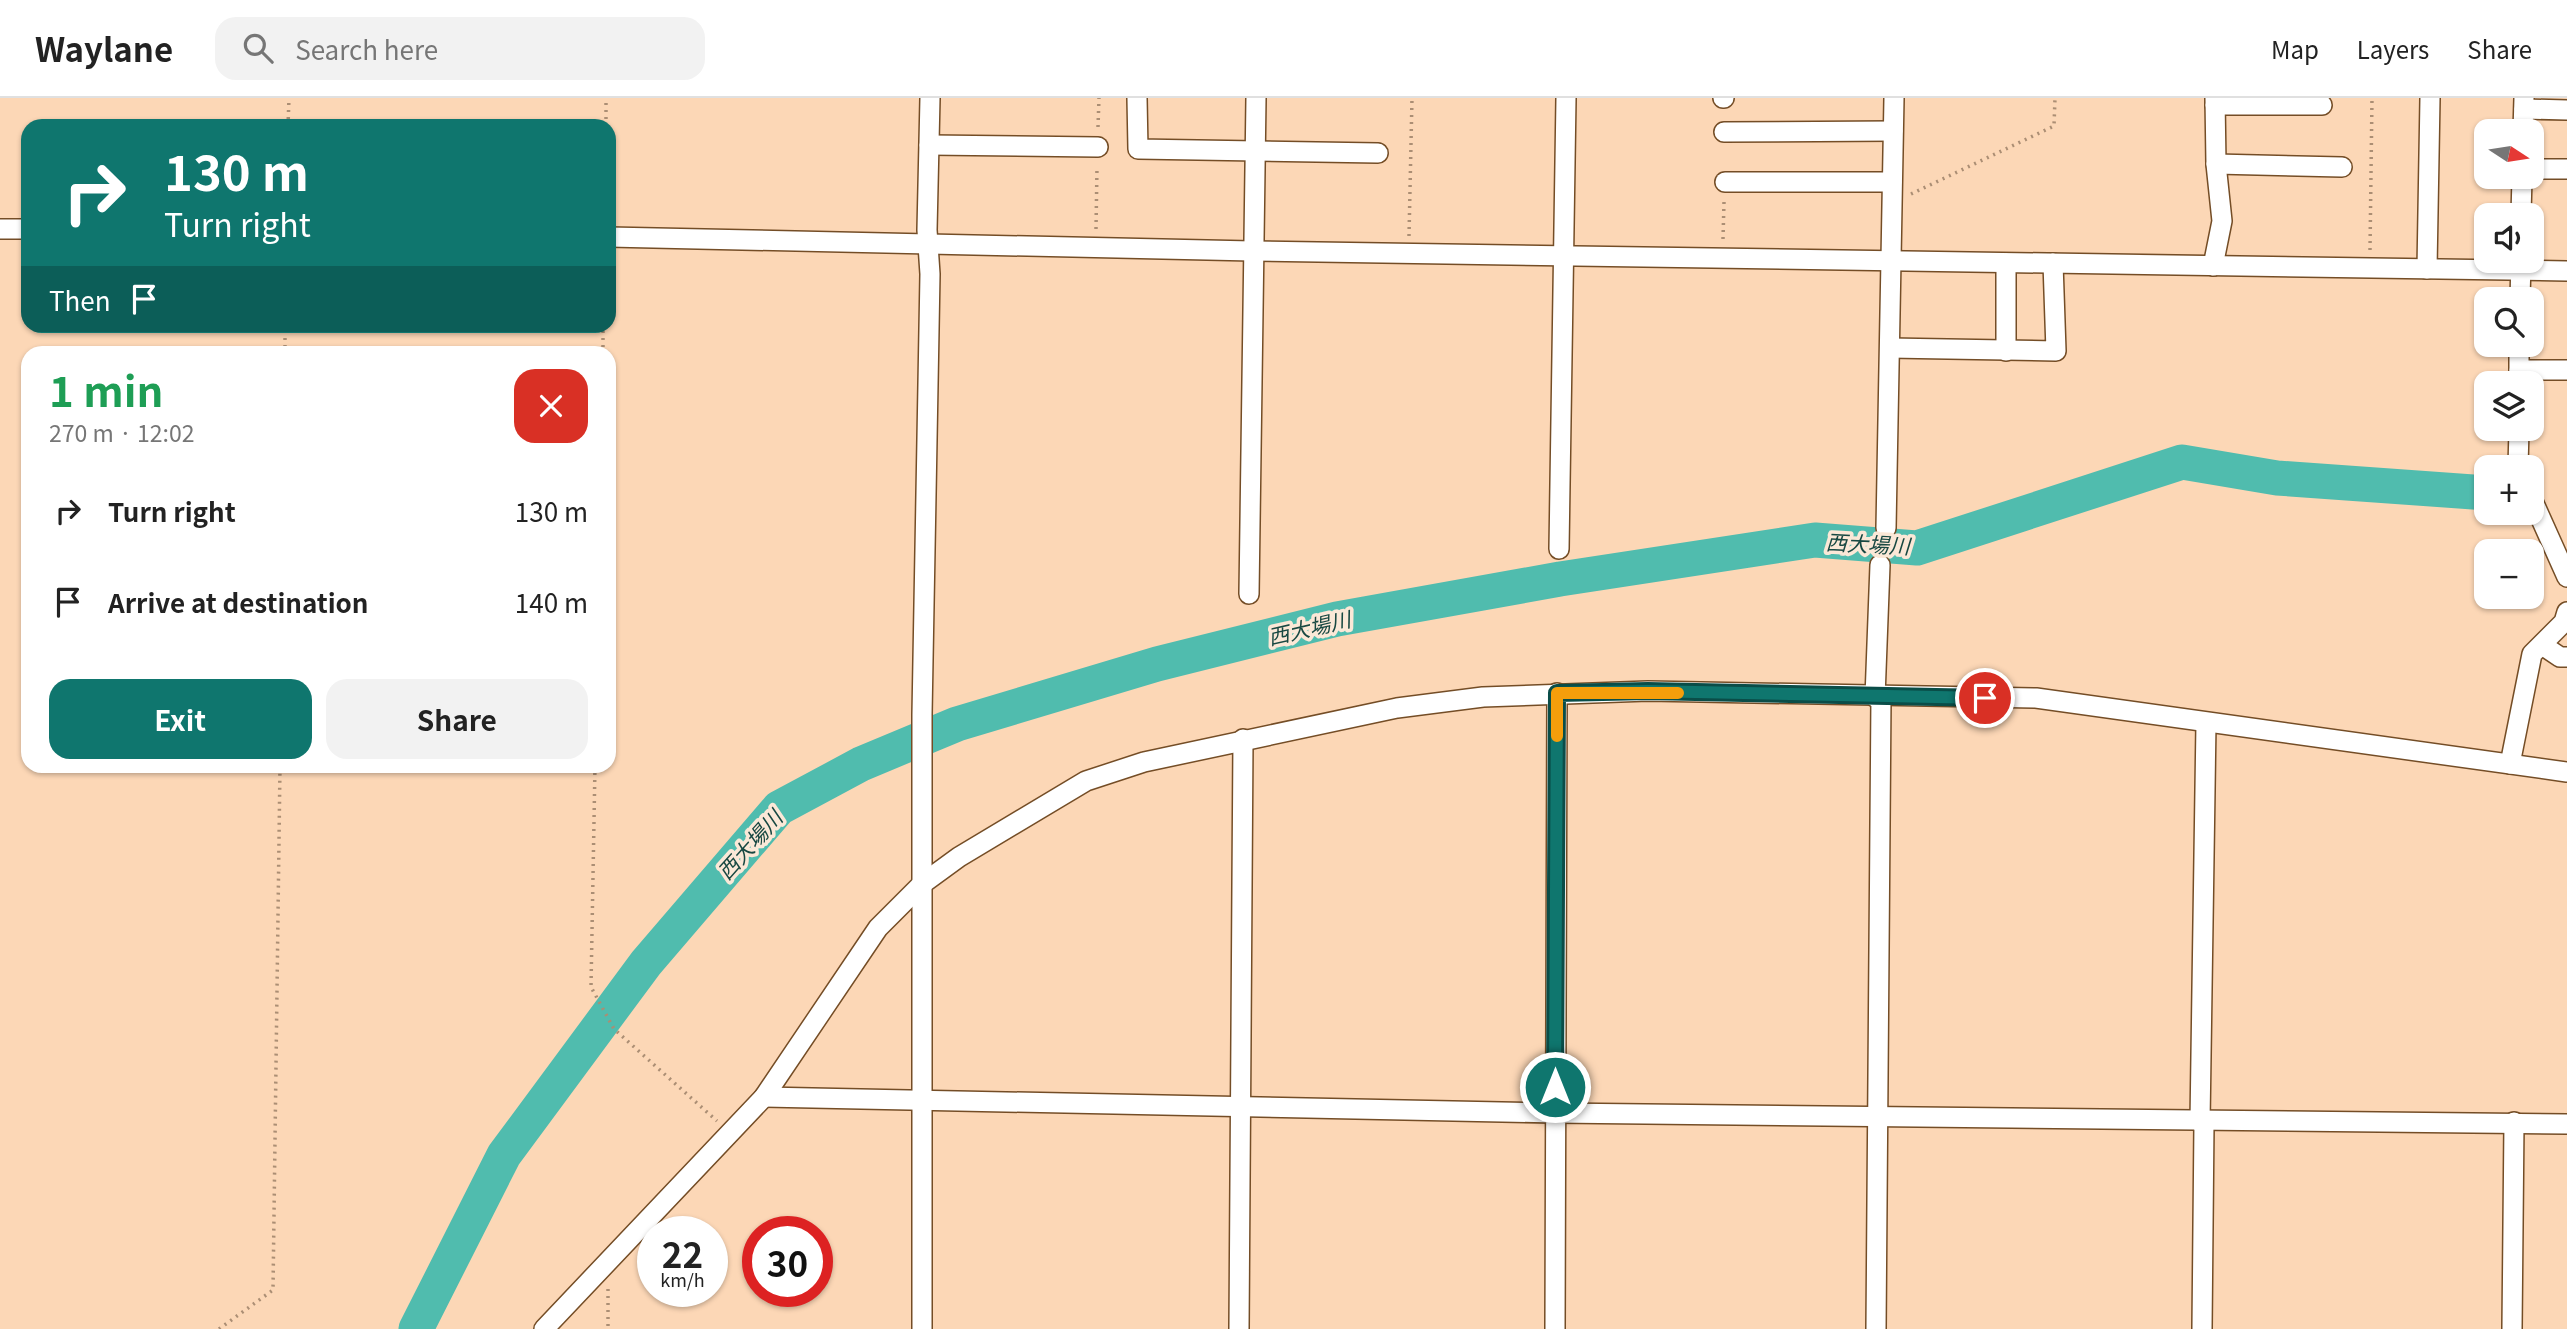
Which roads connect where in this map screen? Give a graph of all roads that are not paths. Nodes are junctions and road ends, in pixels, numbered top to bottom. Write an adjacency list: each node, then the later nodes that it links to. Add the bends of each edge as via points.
1 (929, 98): 13 (street)
2 (1137, 98): 15 (street, via 1138,149)
3 (1256, 98): 15 (street)
4 (1566, 98): 28 (street)
5 (1894, 98): 11 (street)
6 (2430, 98): 35 (street)
7 (2215, 101): 9 (street); 17 (street)
8 (2524, 103): 10 (street)
9 (2322, 106)
10 (2567, 110)
11 (1893, 131): 12 (street); 22 (street)
12 (1724, 132)
13 (929, 145): 14 (street); 26 (street)
14 (1098, 147)
15 (1255, 153): 16 (street); 27 (street)
16 (1378, 153)
17 (2216, 164): 18 (street); 32 (street, via 2222,221)
18 (2342, 167)
19 (2544, 169): 20 (street)
20 (2567, 169)
21 (1725, 182): 22 (street)
22 (1892, 182): 29 (street)
23 (0, 229): 24 (street)
24 (21, 229)
25 (616, 237): 26 (street)
26 (928, 245): 27 (street); 56 (street)
27 (1252, 251): 28 (street); 46 (street)
28 (1563, 255): 29 (street); 43 (street)
29 (1891, 261): 30 (street); 37 (street)
30 (2006, 263): 31 (street); 38 (street)
31 (2053, 264): 32 (street); 38 (street, via 2056,351)
32 (2213, 266): 35 (street)
33 (2474, 268): 35 (street)
34 (2544, 268): 36 (street)
35 (2427, 269)
36 (2567, 271)
37 (1890, 348): 38 (street); 42 (street)
38 (2006, 351)
39 (2567, 370): 40 (street)
40 (2544, 373)
41 (2544, 525): 45 (street)
42 (1886, 528)
43 (1559, 549)
44 (1880, 565): 51 (street)
45 (2567, 577)
46 (1249, 594)
47 (2567, 612): 48 (street, via 2564,622)
48 (2542, 645): 49 (street); 54 (street, via 2532,654)
49 (2567, 657)
50 (1557, 693): 51 (street); 53 (street, via 1397,708); 60 (street)
51 (1878, 697): 52 (street, via 2036,698); 61 (street)
52 (2206, 723): 54 (street); 62 (street)
53 (1243, 739): 56 (street, via 1086,781); 59 (street)
54 (2510, 764): 55 (street)
55 (2567, 772)
56 (922, 884): 57 (street, via 878,928); 58 (street)
57 (764, 1097): 58 (street); 65 (street)
58 (923, 1100): 59 (street); 66 (street)
59 (1241, 1105): 60 (street); 67 (street)
60 (1555, 1114): 61 (street); 68 (street)
61 (1876, 1118): 62 (street); 69 (street)
62 (2202, 1122): 63 (street); 70 (street)
63 (2514, 1122): 64 (street); 71 (street)
64 (2567, 1124)
65 (544, 1329)
66 (922, 1329)
67 (1240, 1329)
68 (1555, 1329)
69 (1876, 1329)
70 (2202, 1329)
71 (2512, 1329)

